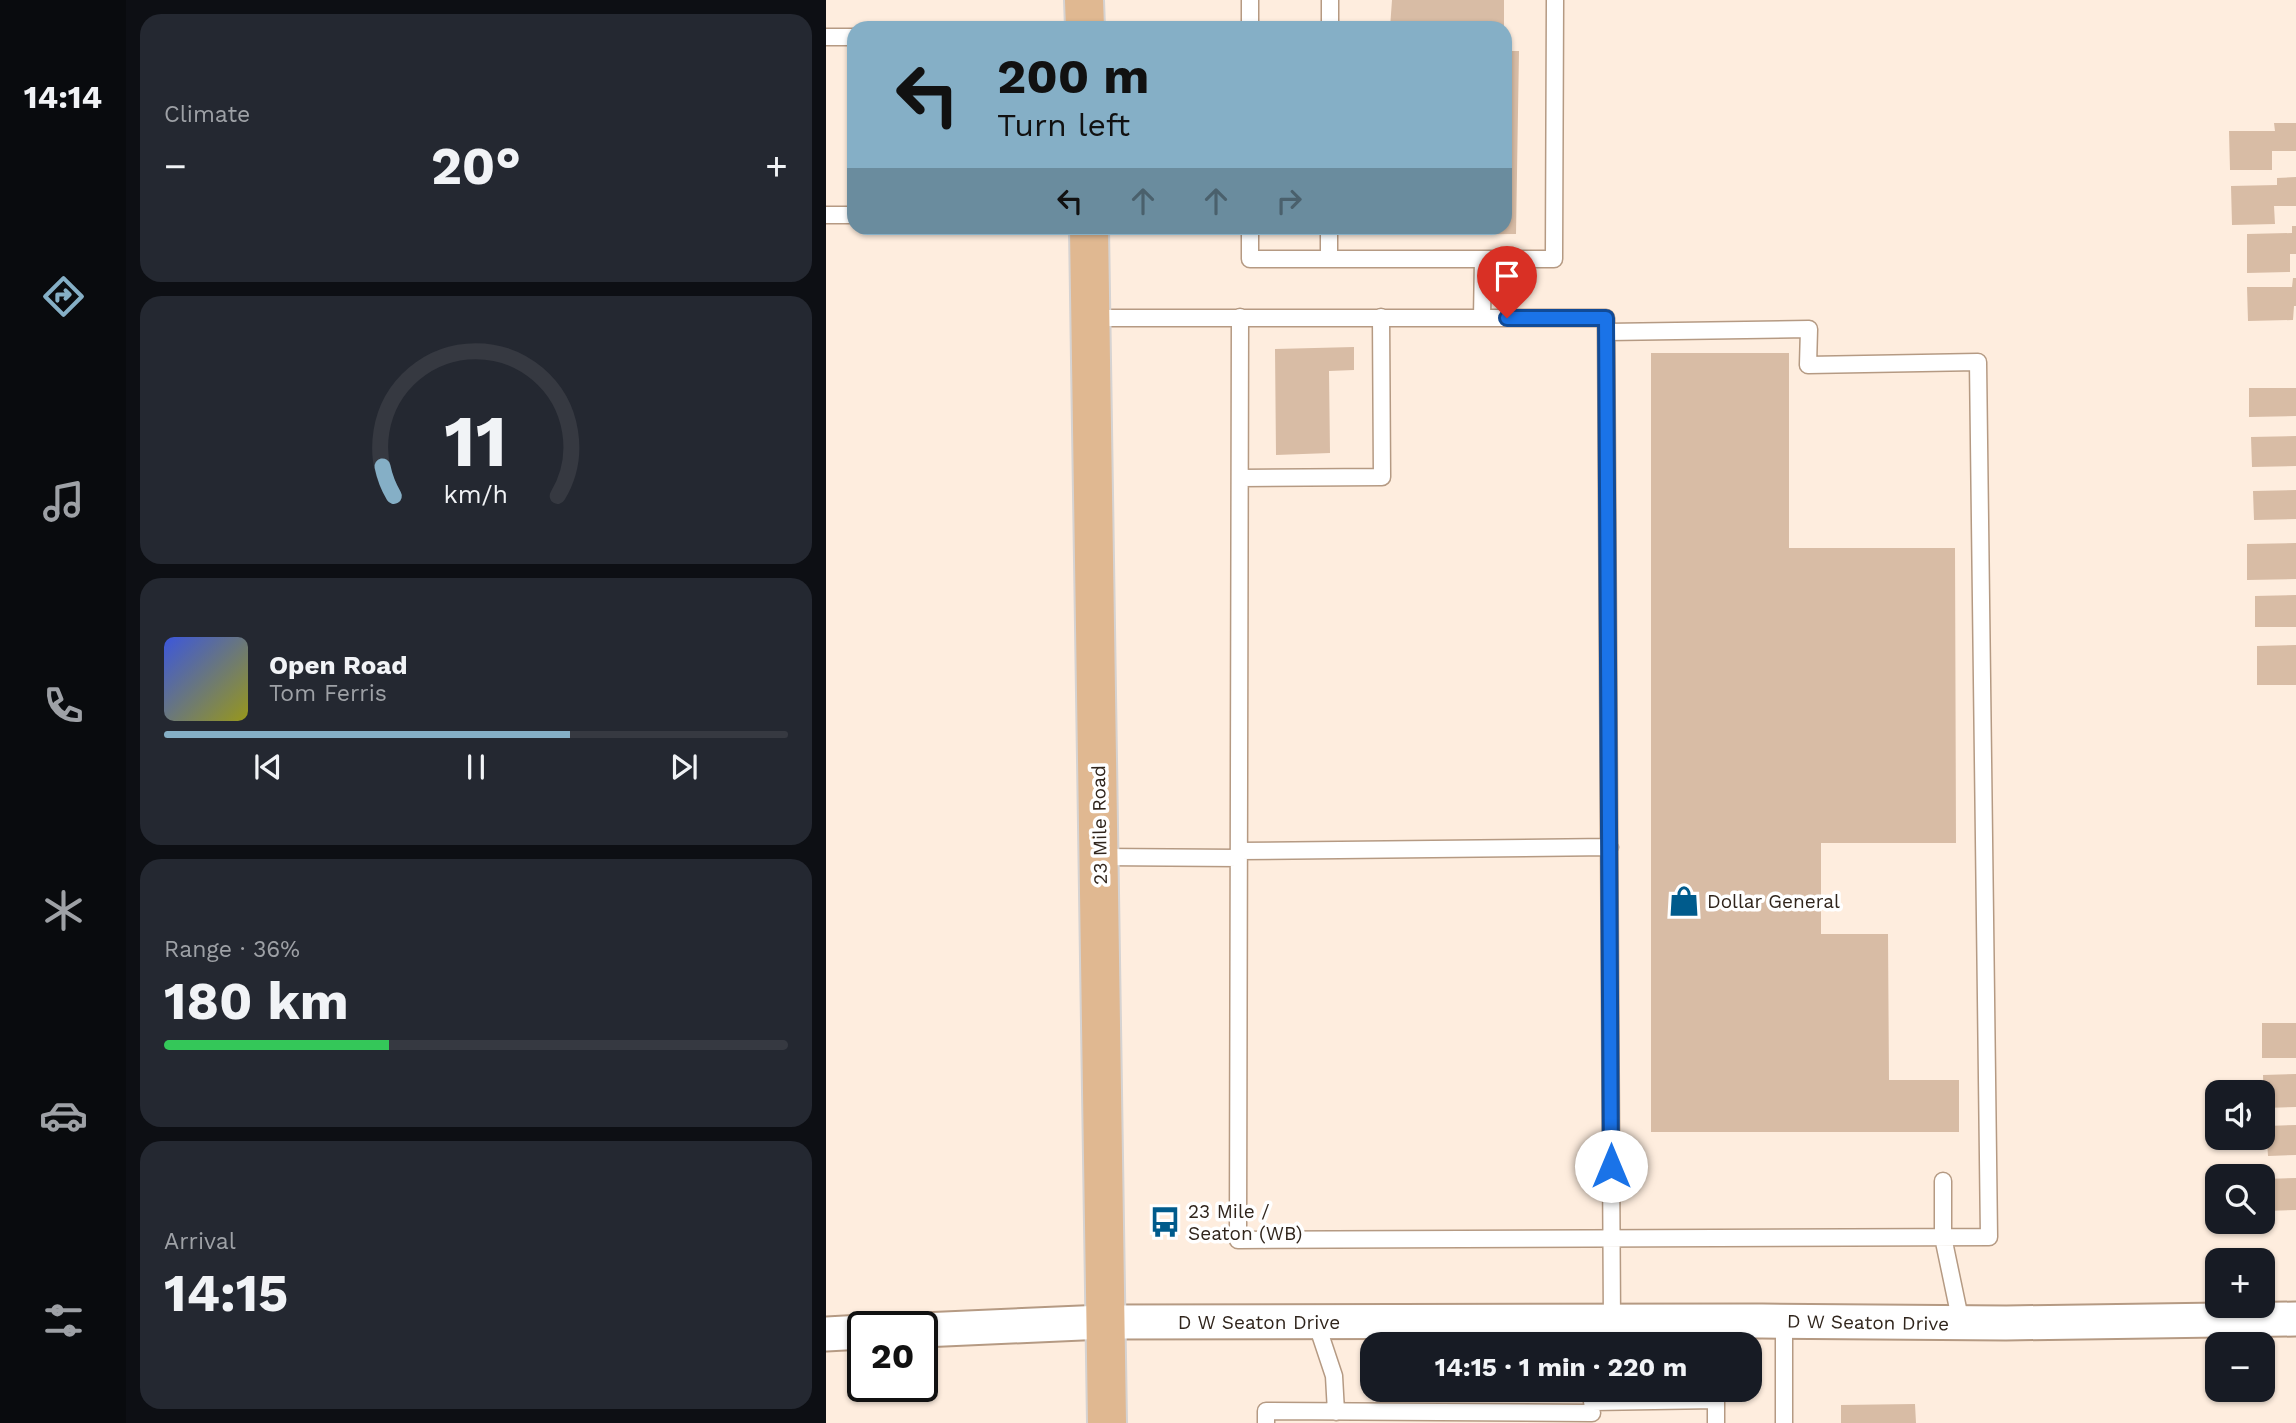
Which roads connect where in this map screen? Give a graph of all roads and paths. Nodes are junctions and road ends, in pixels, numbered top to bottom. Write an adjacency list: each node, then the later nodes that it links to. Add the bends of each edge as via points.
1 (1084, 0): 5 (main road)
2 (1250, 0): 6 (lane)
3 (1330, 0): 7 (lane)
4 (1555, 0): 16 (lane, via 1553,258)
5 (1085, 21)
6 (1250, 21)
7 (1330, 21)
8 (826, 37): 9 (lane)
9 (847, 37)
10 (826, 215): 11 (lane)
11 (847, 215)
12 (1089, 235): 19 (main road, 23 Mile Road)
13 (1250, 235): 15 (lane, via 1250,259)
14 (1329, 235): 15 (lane)
15 (1329, 259): 16 (lane)
16 (1483, 259): 20 (lane)
17 (1240, 317): 18 (lane); 19 (lane); 22 (lane)
18 (1381, 317): 20 (lane); 22 (lane, via 1382,477)
19 (1092, 318): 25 (main road, 23 Mile Road)
20 (1482, 318): 21 (lane, via 1606,318)
21 (1606, 332): 23 (lane); 27 (lane, via 1809,329 1808,365 1978,362 1989,1237)
22 (1240, 478): 24 (lane)
23 (1610, 847): 24 (lane); 28 (lane)
24 (1239, 854): 25 (lane); 28 (lane, via 1238,1240)
25 (1100, 857): 31 (main road, 23 Mile Road)
26 (1943, 1181): 27 (lane)
27 (1943, 1237): 28 (lane); 33 (lane)
28 (1612, 1238): 35 (lane)
29 (2296, 1319): 33 (street, D W Seaton Drive)
30 (1784, 1321): 33 (street, D W Seaton Drive); 35 (street, D W Seaton Drive); 43 (lane)
31 (1104, 1322): 32 (street, D W Seaton Drive); 34 (street, D W Seaton Drive); 40 (main road, 23 Mile Road)
32 (1317, 1322): 35 (street, D W Seaton Drive); 39 (lane, via 1334,1376)
33 (1961, 1323)
34 (938, 1329)
35 (1599, 1329)
36 (847, 1333): 37 (street)
37 (826, 1334)
38 (1592, 1407): 39 (lane); 42 (lane, via 1716,1400)
39 (1336, 1412): 41 (lane, via 1266,1411)
40 (1107, 1423)
41 (1266, 1423)
42 (1716, 1423)
43 (1784, 1423)

